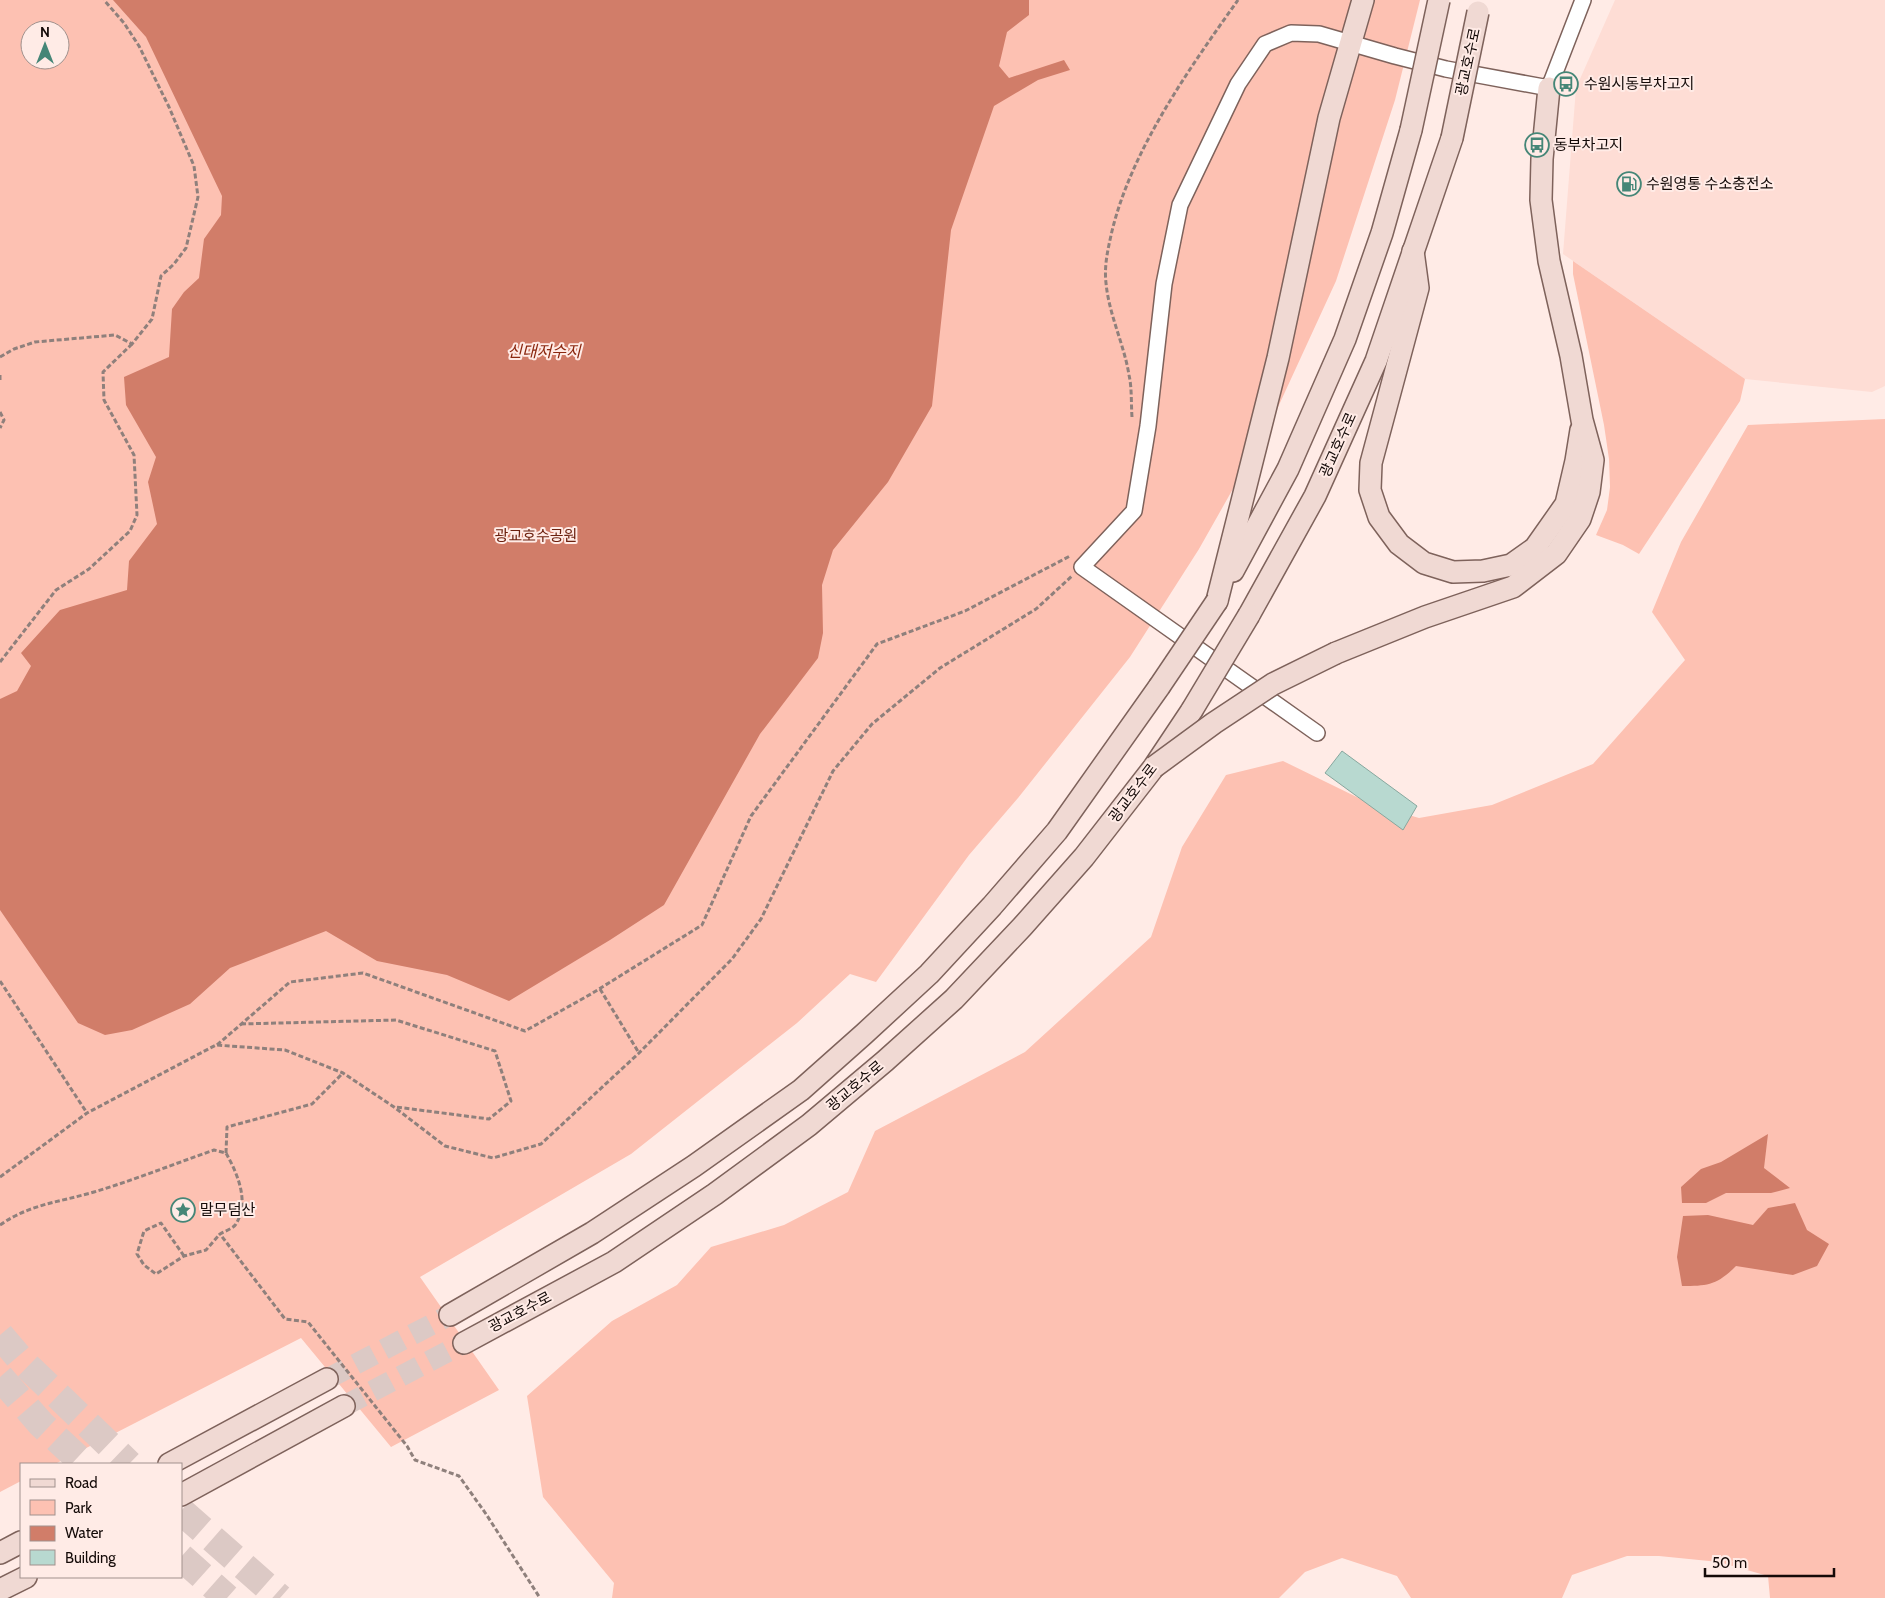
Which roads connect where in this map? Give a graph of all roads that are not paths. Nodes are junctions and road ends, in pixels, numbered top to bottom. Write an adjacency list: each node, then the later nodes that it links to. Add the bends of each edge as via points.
1 (1363, 0): 5 (main road)
2 (1439, 0): 9 (main road, 광교호수로, bridge, via 1411,130 1382,233 1345,339 1288,469)
3 (1583, 0): 6 (street)
4 (1479, 6): 7 (main road, 광교호수로, bridge, via 1452,138)
5 (1350, 43): 6 (street, via 1446,69); 9 (main road, via 1329,118 1278,358); 10 (street, via 1319,34 1292,33 1265,44 1238,84 1180,205 1164,284 1148,426 1134,511 1082,567)
6 (1549, 88): 8 (main road, via 1541,200 1549,261)
7 (1413, 251): 8 (main road, via 1418,288 1371,462 1370,490 1379,517 1399,544 1424,562 1453,572 1483,571 1511,565 1535,548 1566,504); 11 (main road, 광교호수로, bridge, via 1376,360 1315,496 1249,615)
8 (1582, 420): 11 (main road, bridge, via 1593,460 1588,492 1580,519 1556,554 1513,587 1336,652 1273,684)
9 (1217, 601): 12 (main road, 광교호수로, bridge, via 1057,831 929,974 801,1090 592,1233)
10 (1317, 733)
11 (1154, 767): 13 (main road, 광교호수로, via 1084,857 1022,928 954,1000 878,1068 715,1194 614,1262)
12 (450, 1315)
13 (464, 1343)
14 (326, 1379): 16 (main road)
15 (344, 1406): 17 (main road)
16 (171, 1463)
17 (182, 1495)
18 (20, 1543): 19 (main road)
19 (0, 1553)
20 (24, 1578): 21 (main road)
21 (0, 1590)

